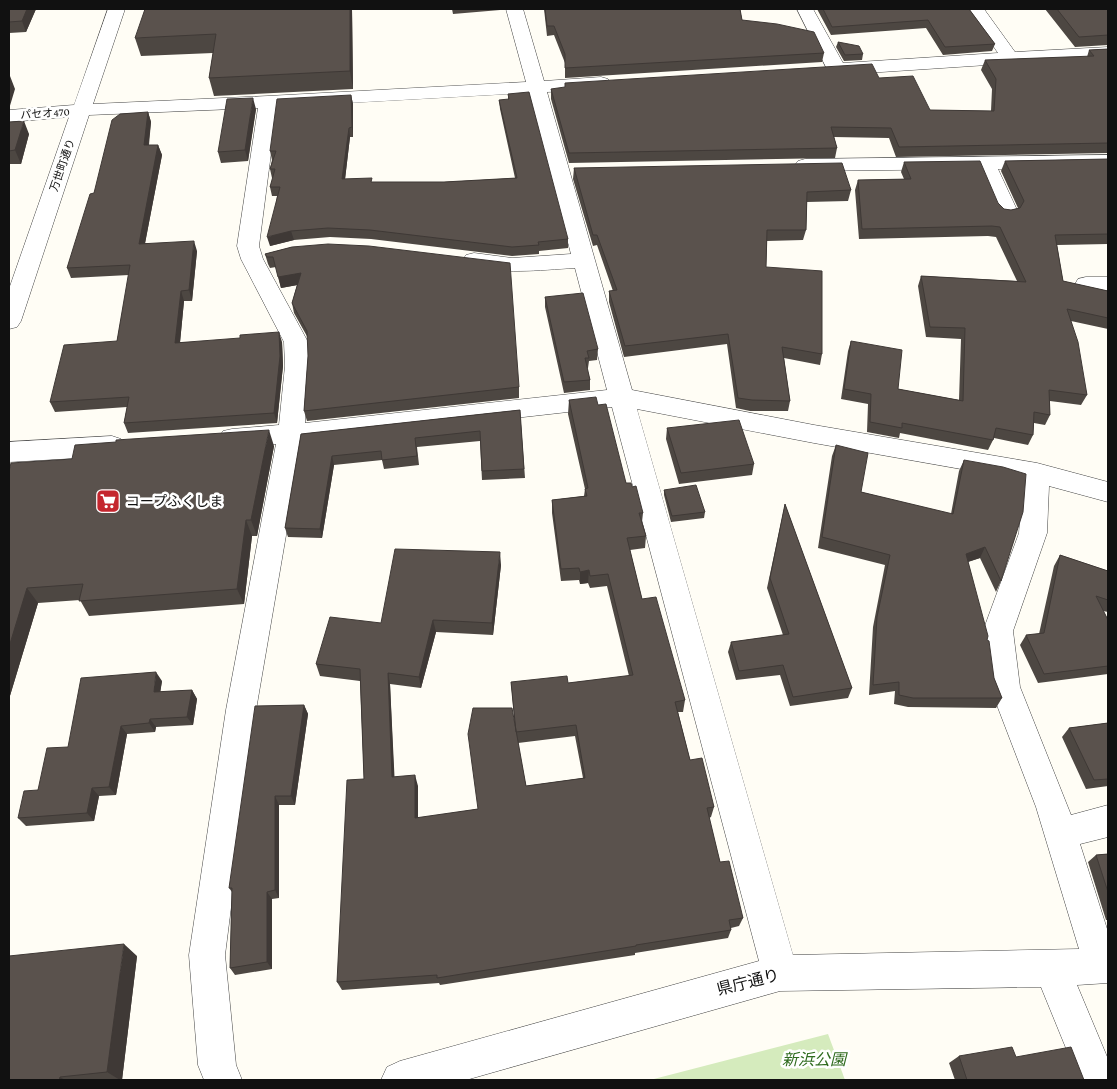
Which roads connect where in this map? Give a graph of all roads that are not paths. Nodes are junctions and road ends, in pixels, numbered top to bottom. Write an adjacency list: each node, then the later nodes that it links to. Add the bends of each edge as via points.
1 (116, 9): 12 (street, 万世町通り)
2 (515, 9): 10 (street)
3 (805, 9): 7 (street)
4 (976, 9): 6 (street)
5 (1108, 52): 6 (street)
6 (1010, 58): 7 (street)
7 (837, 69): 8 (street)
8 (818, 70)
9 (614, 82): 10 (street, パセオ470)
10 (537, 87): 11 (street, パセオ470); 19 (street, via 568,171)
11 (268, 102): 12 (street, パセオ470); 22 (street, via 248,246 260,257 296,342)
12 (80, 110): 13 (street, パセオ470); 20 (street, 万世町通り)
13 (9, 116)
14 (1108, 161): 15 (street)
15 (985, 162): 16 (street); 17 (street)
16 (789, 166)
17 (1007, 212)
18 (454, 257): 19 (street, via 512,265)
19 (584, 260): 21 (street)
20 (9, 321)
21 (622, 397): 22 (street); 26 (street); 32 (street)
22 (291, 434): 23 (street); 33 (street, via 241,710 206,955 217,1065)
23 (213, 439)
24 (135, 444): 25 (street)
25 (9, 452)
26 (1037, 473): 27 (street); 29 (street, via 1032,534 998,631 1005,687)
27 (1108, 492)
28 (1108, 821): 29 (street)
29 (1060, 833): 30 (street)
30 (1105, 965): 31 (street, 県庁通り)
31 (1052, 969): 32 (street, 県庁通り); 35 (street)
32 (780, 973): 34 (street, 県庁通り)
33 (223, 1080)
34 (400, 1080)
35 (1098, 1080)

